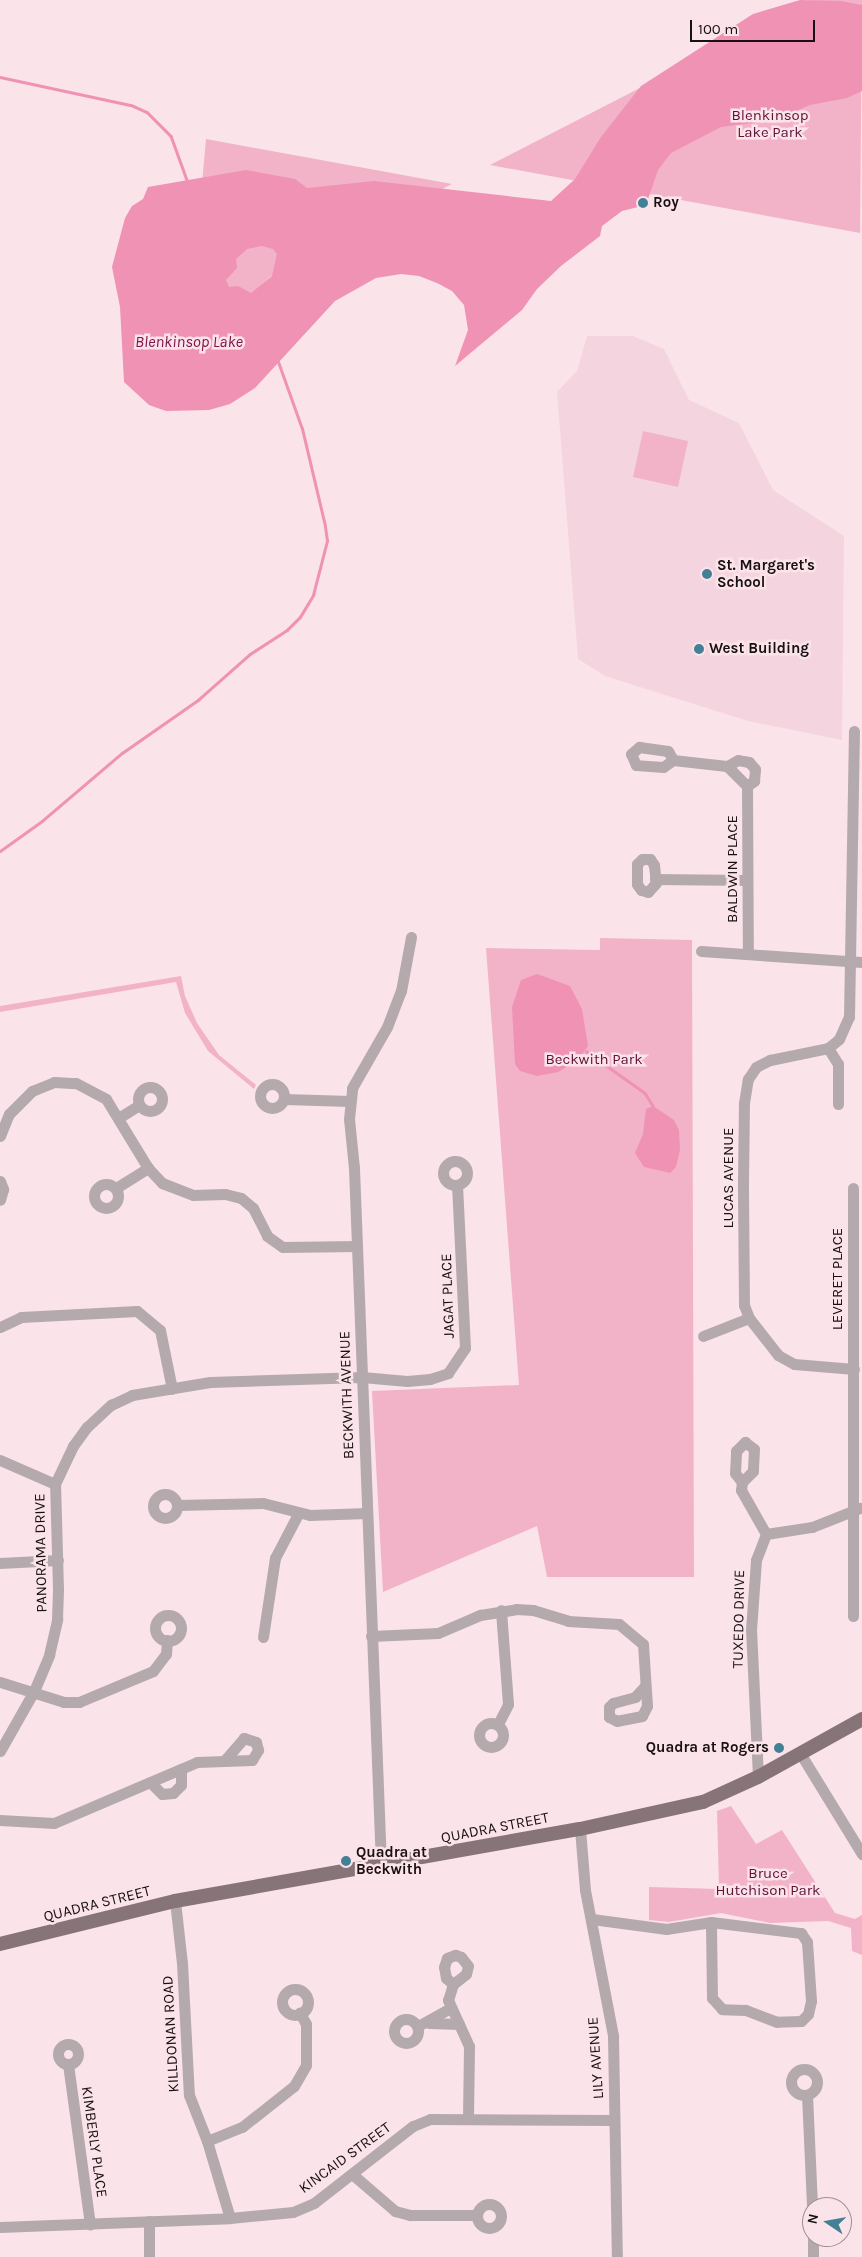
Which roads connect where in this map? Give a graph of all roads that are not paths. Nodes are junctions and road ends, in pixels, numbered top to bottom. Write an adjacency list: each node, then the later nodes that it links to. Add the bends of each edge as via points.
1 (854, 731): 10 (street)
2 (673, 760): 3 (street, BALDWIN PLACE)
3 (728, 766): 4 (street); 4 (street, BALDWIN PLACE, via 738,760 749,762 755,769 755,775)
4 (747, 786): 6 (street, BALDWIN PLACE)
5 (655, 879): 6 (street)
6 (747, 880): 9 (street, BALDWIN PLACE)
7 (411, 937): 14 (street, BECKWITH AVENUE, via 401,991 387,1027 358,1074)
8 (701, 951): 9 (street)
9 (748, 952): 10 (street)
10 (850, 961): 11 (street); 12 (street, via 848,1017 839,1039)
11 (862, 962)
12 (828, 1048): 15 (street, via 838,1064); 26 (street, LUCAS AVENUE, via 770,1060 756,1067 748,1078 744,1103 744,1305)
13 (284, 1099): 14 (street)
14 (350, 1101): 25 (street, BECKWITH AVENUE)
15 (838, 1104)
16 (139, 1105): 17 (street)
17 (120, 1118): 18 (street, via 106,1099 87,1086 54,1082 44,1084 20,1101 9,1114); 19 (street)
18 (0, 1136)
19 (148, 1168): 22 (street); 25 (street, via 162,1183 180,1192 241,1198 253,1208 267,1236 283,1247)
20 (0, 1181): 24 (street, via 3,1189)
21 (457, 1185): 30 (street, JAGAT PLACE, via 465,1336 461,1358 448,1373 430,1379)
22 (116, 1188)
23 (853, 1188): 29 (street, LEVERET PLACE)
24 (0, 1200)
25 (357, 1246): 30 (street, BECKWITH AVENUE)
26 (750, 1318): 28 (street); 29 (street, LUCAS AVENUE, via 778,1355 794,1364)
27 (0, 1327): 31 (street, via 21,1317 137,1311 160,1330)
28 (703, 1336)
29 (854, 1369): 36 (street)
30 (362, 1377): 31 (street, PANORAMA DRIVE, via 210,1382); 37 (street, BECKWITH AVENUE)
31 (172, 1389): 34 (street, PANORAMA DRIVE, via 132,1395 111,1405 72,1446)
32 (0, 1460): 34 (street)
33 (742, 1482): 39 (street, via 742,1490)
34 (55, 1484): 40 (street, PANORAMA DRIVE)
35 (177, 1506): 38 (street, via 263,1503)
36 (858, 1509): 39 (street, via 812,1527); 43 (street)
37 (367, 1513): 38 (street); 44 (street, BECKWITH AVENUE)
38 (298, 1514): 45 (street, via 275,1558)
39 (766, 1534): 56 (street, TUXEDO DRIVE, via 753,1567 751,1630)
40 (58, 1560): 41 (street); 49 (street, PANORAMA DRIVE, via 57,1619 49,1655)
41 (0, 1563)
42 (501, 1610): 44 (street, via 480,1615 438,1633); 48 (street, via 533,1610 568,1621 620,1624 643,1644); 51 (street, via 508,1704)
43 (852, 1616)
44 (371, 1636): 61 (street, BECKWITH AVENUE)
45 (263, 1637)
46 (167, 1640): 49 (street, via 166,1654 153,1671 96,1696 79,1702 64,1702)
47 (0, 1682): 49 (street)
48 (645, 1686)
49 (34, 1691): 52 (street, PANORAMA DRIVE)
50 (862, 1719): 53 (main road, QUADRA STREET)
51 (498, 1724)
52 (0, 1751)
53 (800, 1753): 56 (main road, QUADRA STREET); 60 (street)
54 (226, 1759): 55 (street, via 197,1762)
55 (181, 1769): 57 (street); 57 (street, via 181,1785 173,1793 162,1794)
56 (758, 1777): 59 (main road, QUADRA STREET, via 703,1802)
57 (150, 1782): 58 (street, via 54,1823)
58 (0, 1820)
59 (580, 1829): 61 (main road, QUADRA STREET); 63 (street, LILY AVENUE, via 585,1890)
60 (862, 1854)
61 (381, 1865): 62 (main road, QUADRA STREET)
62 (174, 1901): 65 (main road, QUADRA STREET); 74 (street, KILLDONAN ROAD, via 182,1963 189,2095)
63 (592, 1919): 64 (street, via 666,1929); 73 (street, LILY AVENUE, via 613,2036)
64 (711, 1922): 64 (street, via 801,1933 807,1942 811,2001 808,2014 801,2020 777,2022 745,2010 722,2009 712,1998)
65 (0, 1944)
66 (452, 1984): 67 (street, via 448,2000)
67 (450, 2008): 69 (street); 69 (street, via 423,2024)
68 (300, 2014): 74 (street, via 306,2024 306,2065 294,2086 242,2127)
69 (459, 2024): 72 (street, via 469,2046)
70 (68, 2064): 80 (street, KIMBERLY PLACE)
71 (807, 2095): 76 (street)
72 (468, 2118): 73 (street, KINCAID STREET); 75 (street, KINCAID STREET, via 430,2119 413,2126)
73 (614, 2120): 83 (street, LILY AVENUE)
74 (207, 2141): 78 (street, KILLDONAN ROAD)
75 (352, 2174): 77 (street, via 395,2211 410,2215); 78 (street, KINCAID STREET, via 314,2202 293,2212)
76 (812, 2197)
77 (477, 2215)
78 (230, 2218): 79 (street, KINCAID STREET)
79 (149, 2221): 80 (street, KINCAID STREET); 82 (street)
80 (90, 2224): 81 (street, KINCAID STREET)
81 (0, 2227)
82 (149, 2257)
83 (617, 2257)

